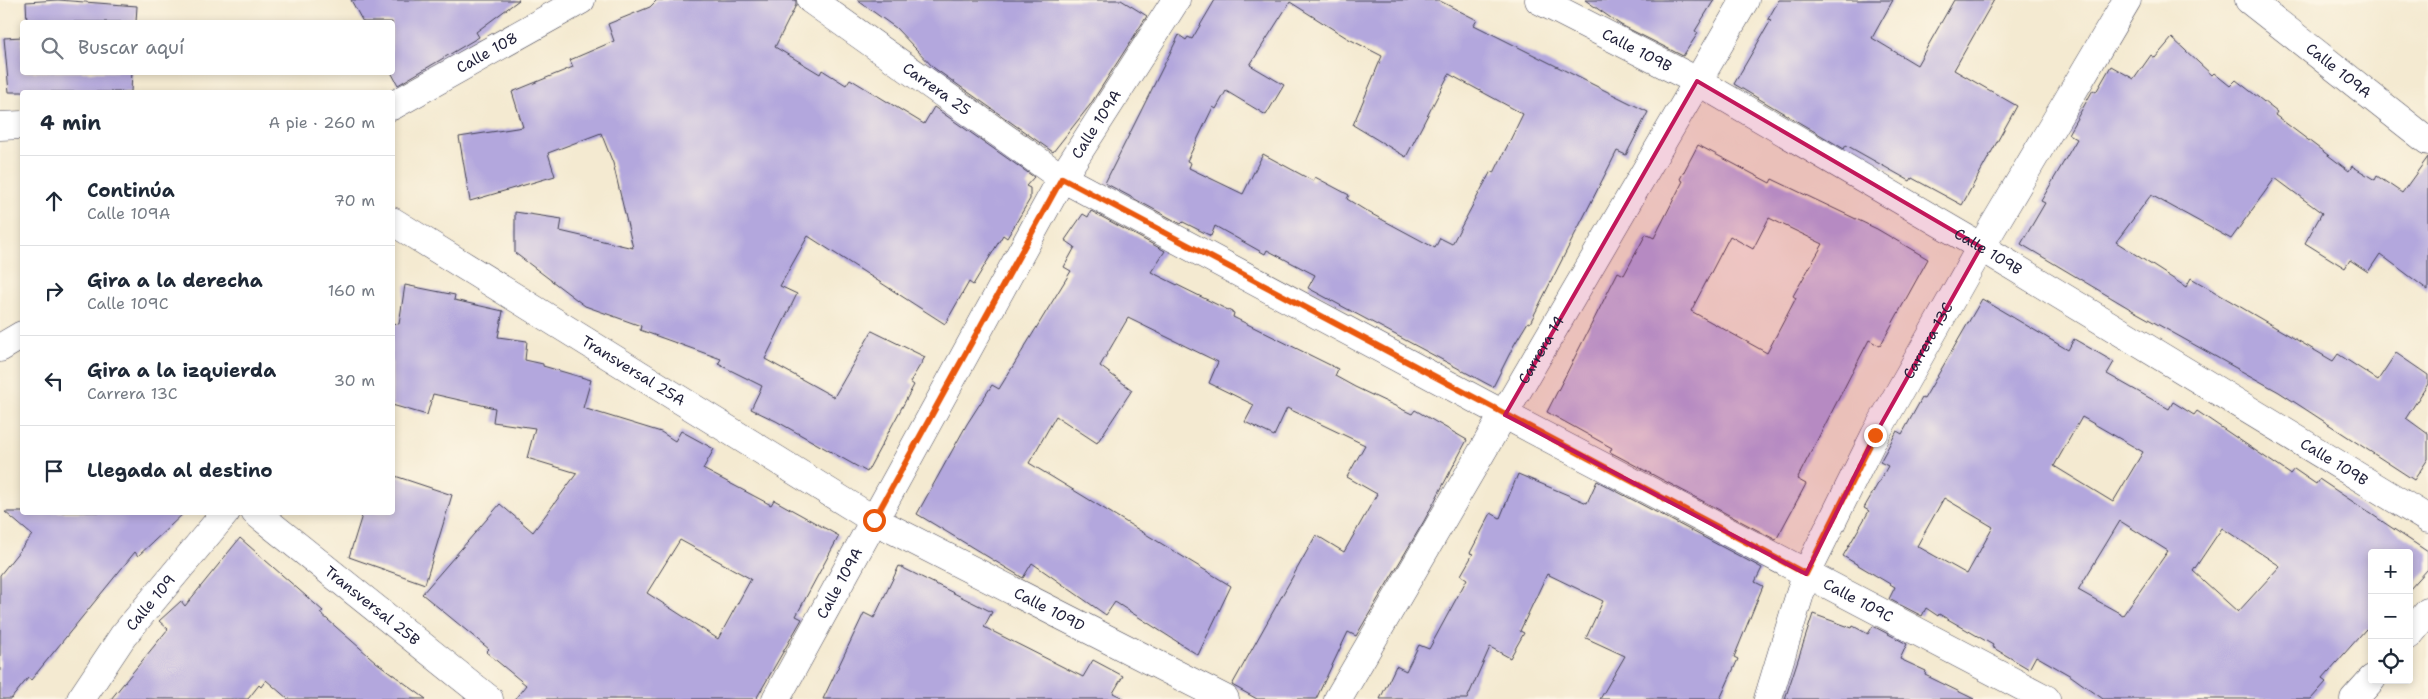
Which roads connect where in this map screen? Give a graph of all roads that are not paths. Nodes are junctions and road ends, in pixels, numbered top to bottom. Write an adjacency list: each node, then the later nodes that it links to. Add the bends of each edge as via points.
1 (581, 0): 9 (street, Calle 108)
2 (811, 0): 13 (street, Carrera 25)
3 (1176, 0): 13 (street, Calle 109A)
4 (1539, 0): 8 (street, Calle 109B)
5 (1745, 0): 8 (street, Carrera 14)
6 (2127, 0): 15 (street, Carrera 13C)
7 (2249, 0): 12 (street, Calle 109A)
8 (1697, 80): 15 (street, Calle 109B); 18 (street, Carrera 14)
9 (395, 104)
10 (20, 125): 11 (street)
11 (0, 126)
12 (2428, 141)
13 (1062, 178): 18 (street, Calle 109C); 22 (street, Calle 109A)
14 (395, 223): 22 (street, Transversal 25A)
15 (1981, 247): 21 (street, Calle 109B); 23 (street, Carrera 13C, via 1875,435)
16 (20, 335): 17 (street)
17 (0, 348)
18 (1504, 415): 23 (street, Calle 109C); 31 (street, Carrera 14)
19 (224, 515): 27 (street, Calle 109, via 123,636)
20 (259, 515): 28 (street, Transversal 25B)
21 (2428, 519)
22 (874, 520): 29 (street, Calle 109A); 30 (street, Calle 109D)
23 (1806, 574): 32 (street, Carrera 13C); 33 (street, Calle 109C)
24 (2428, 612): 25 (street)
25 (2413, 630)
26 (2368, 683): 34 (street)
27 (81, 699)
28 (489, 699)
29 (776, 699)
30 (1225, 699)
31 (1338, 699)
32 (1768, 699)
33 (2046, 699)
34 (2354, 699)

